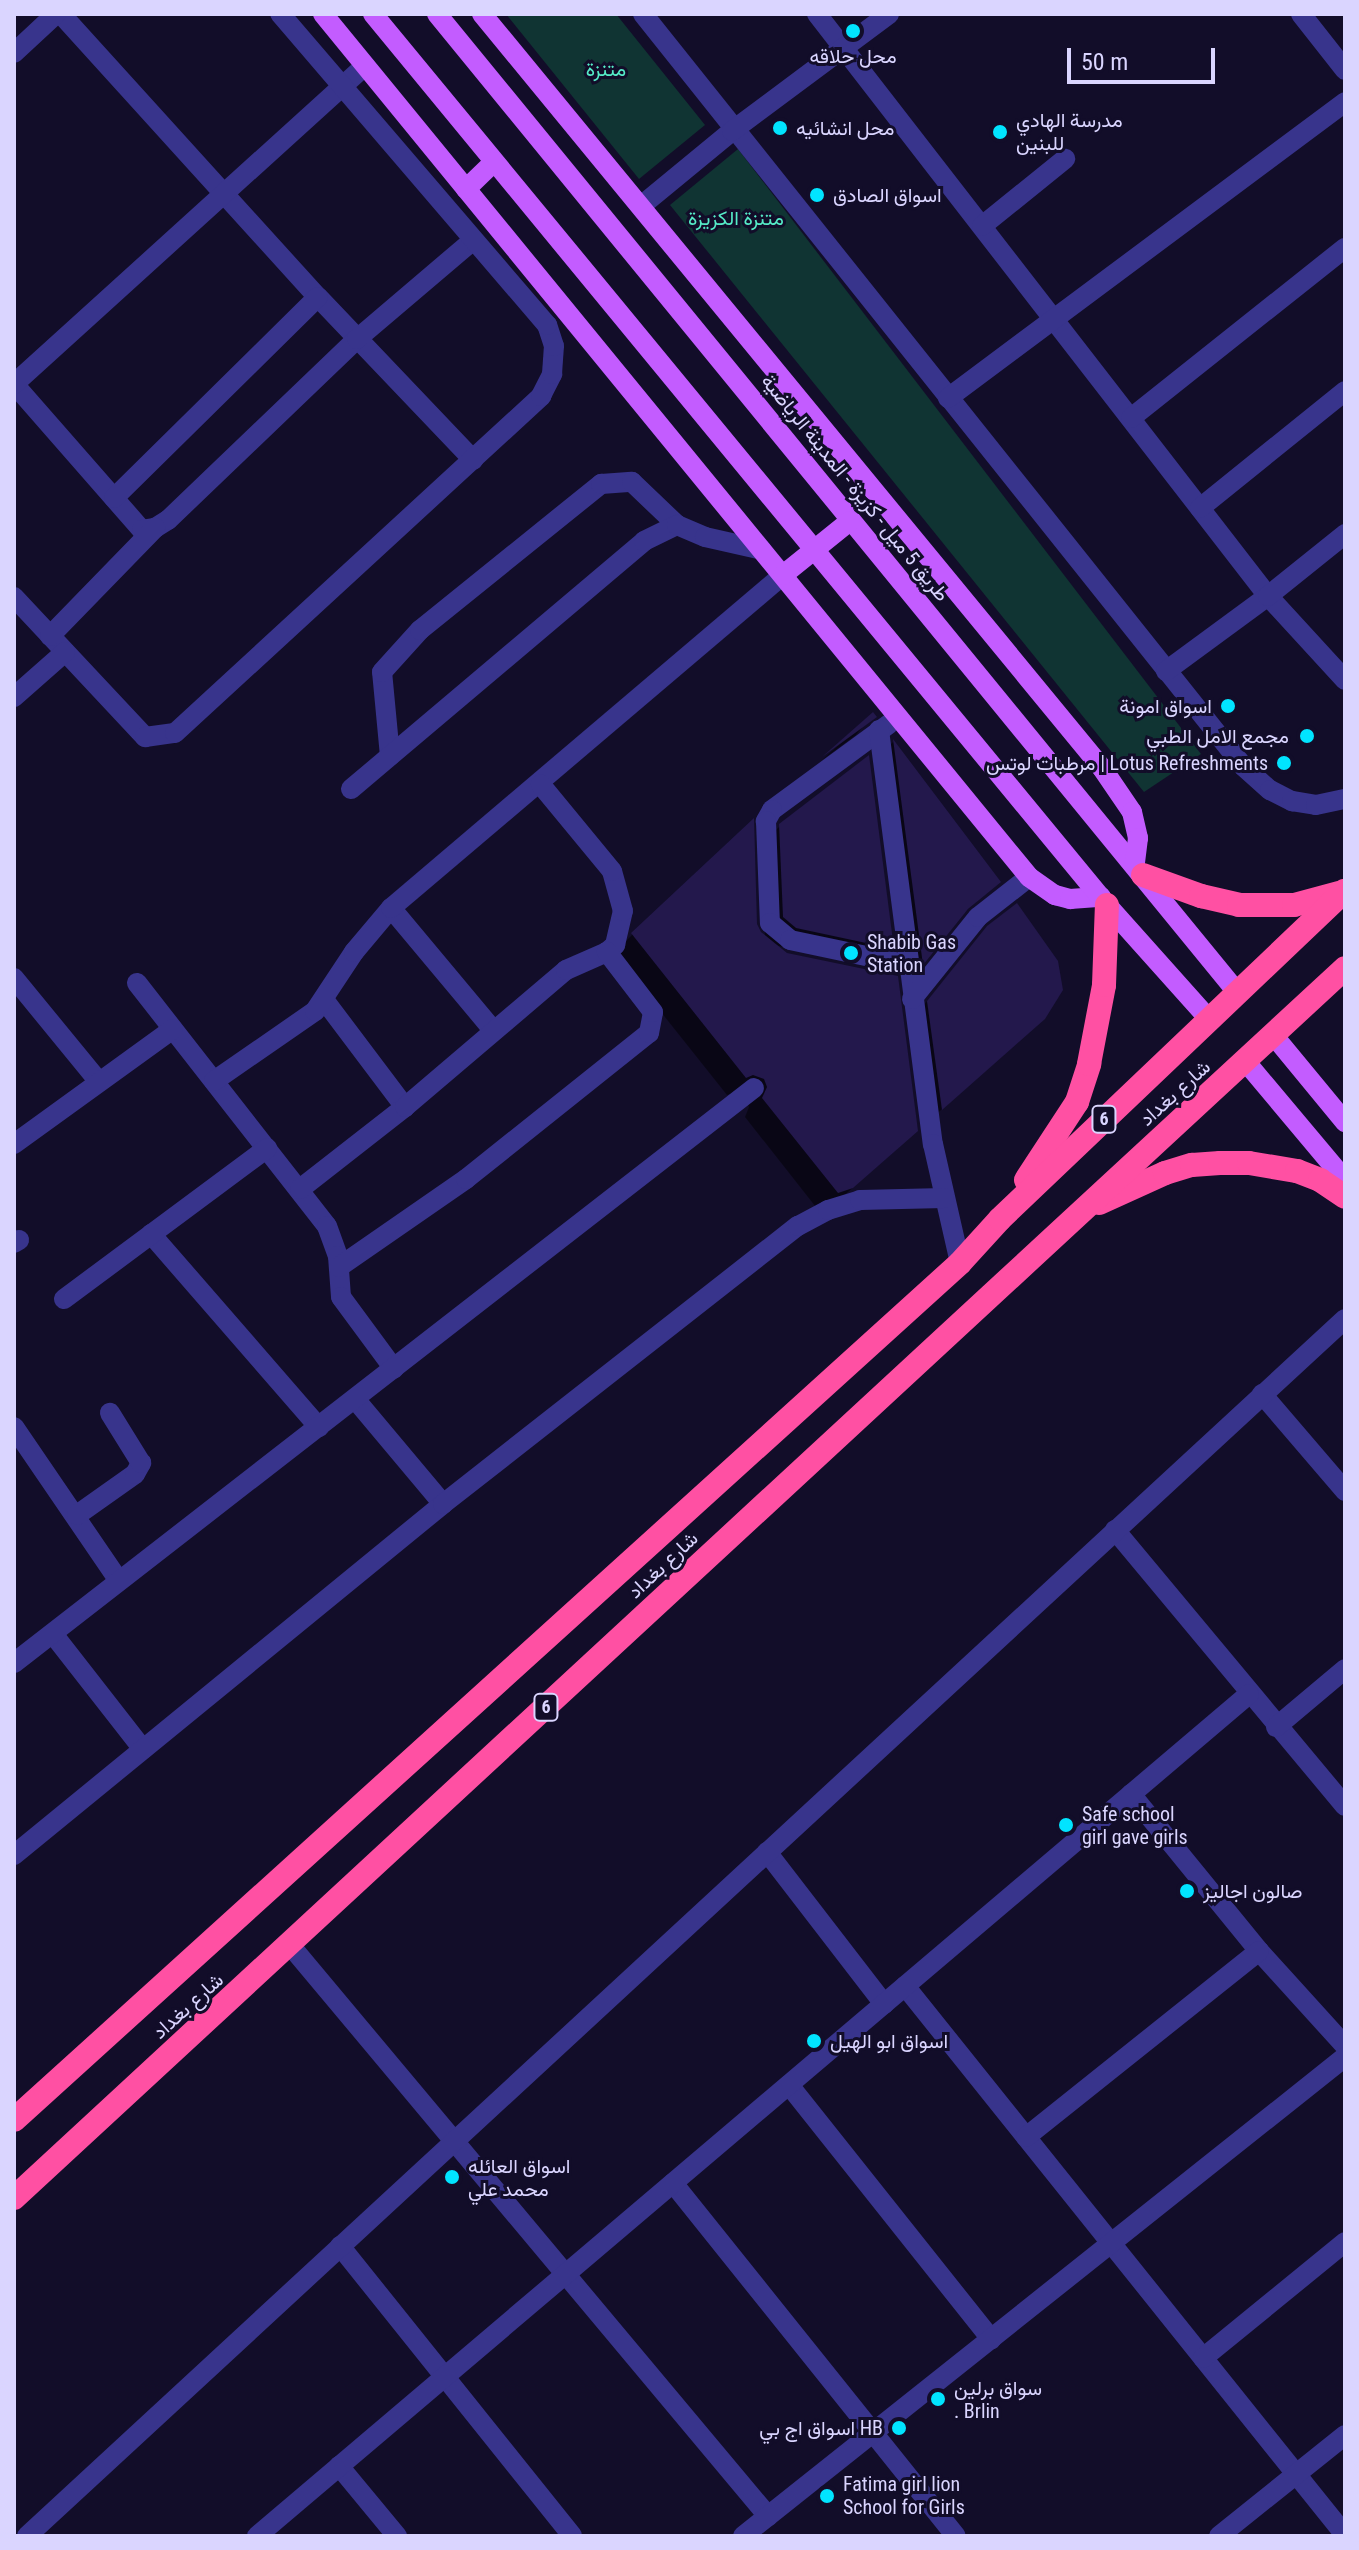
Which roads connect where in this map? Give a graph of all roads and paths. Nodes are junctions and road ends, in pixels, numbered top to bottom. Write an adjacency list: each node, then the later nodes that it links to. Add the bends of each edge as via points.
1 (58, 14): 12 (street); 23 (street)
2 (280, 14): 15 (street)
3 (323, 14): 13 (main road)
4 (373, 14): 21 (main road)
5 (437, 14): 18 (main road, طريق 5 ميل - كزيزة - المدينة الرياضية)
6 (482, 14): 17 (main road)
7 (643, 14): 19 (street)
8 (817, 14): 11 (street)
9 (889, 14): 11 (street)
10 (1301, 14): 14 (street)
11 (843, 48): 19 (street); 25 (street)
12 (14, 53)
13 (365, 66): 15 (street); 22 (main road)
14 (1345, 70)
15 (343, 87): 23 (street); 26 (street)
16 (1345, 102): 29 (street)
17 (560, 110): 18 (main road); 24 (main road)
18 (532, 131): 38 (main road, طريق 5 ميل - كزيزة - المدينة الرياضية)
19 (732, 131): 24 (street); 33 (street)
20 (1065, 159): 25 (street)
21 (494, 162): 22 (main road); 42 (main road)
22 (466, 189): 43 (main road)
23 (223, 195): 28 (street); 31 (street)
24 (641, 206): 58 (main road, via 1102,768 1132,812)
25 (982, 226): 29 (street)
26 (471, 242): 30 (street); 35 (street, via 547,325 554,346 552,374 541,396)
27 (1345, 248): 34 (street)
28 (318, 297): 30 (street); 36 (street)
29 (1055, 321): 33 (street); 34 (street)
30 (357, 339): 35 (street); 40 (street)
31 (14, 384): 36 (street)
32 (1345, 391): 37 (street)
33 (948, 398): 49 (street)
34 (1131, 418): 37 (street)
35 (473, 460): 48 (street, via 175,733 145,737)
36 (114, 498): 40 (street, via 142,530)
37 (1200, 508): 45 (street)
38 (850, 521): 42 (main road); 58 (main road, طريق 5 ميل - كزيزة - المدينة الرياضية)
39 (677, 525): 43 (street); 54 (street, via 644,541); 54 (street, via 632,482 601,484 420,630 382,672)
40 (155, 528): 47 (street)
41 (1345, 534): 45 (street)
42 (816, 549): 44 (main road); 61 (main road)
43 (762, 550): 44 (main road)
44 (783, 575): 52 (main road); 55 (street)
45 (1268, 596): 49 (street); 50 (street)
46 (14, 597): 47 (street)
47 (50, 636): 48 (street)
48 (65, 652): 51 (street)
49 (1166, 671): 57 (street, via 1253,778 1292,801 1316,805)
50 (1345, 680)
51 (14, 697)
52 (900, 717): 53 (street); 59 (main road)
53 (879, 730): 64 (street); 64 (street, via 772,810 766,821 770,923 790,940)
54 (390, 756): 56 (street)
55 (541, 785): 62 (street); 63 (street, via 605,858 618,885 622,923)
56 (351, 789)
57 (1345, 799)
58 (1139, 870): 60 (highway, via 1201,896 1239,905 1294,905); 68 (main road, طريق 5 ميل - كزيزة - المدينة الرياضية)
59 (1029, 877): 61 (main road, via 1055,895); 69 (street, via 978,917)
60 (1345, 891): 68 (highway, شارع بغداد / 6)
61 (1104, 901): 71 (main road); 88 (highway, via 1104,985 1077,1102)
62 (391, 908): 70 (street, via 354,952); 73 (street)
63 (607, 952): 73 (street, via 566,970); 91 (street, via 653,1012 649,1033 476,1171)
64 (909, 965): 69 (street)
65 (1345, 968): 74 (highway, شارع بغداد / 6)
66 (14, 978): 77 (street)
67 (137, 983): 72 (street)
68 (1237, 992): 71 (highway, شارع بغداد / 6)
69 (912, 999): 86 (street)
70 (325, 1001): 76 (street); 79 (street)
71 (1208, 1018): 88 (highway, شارع بغداد / 6)
72 (173, 1029): 76 (street); 77 (street)
73 (494, 1031): 79 (street)
74 (1274, 1036): 75 (highway, شارع بغداد / 6); 80 (main road)
75 (1246, 1062): 83 (main road); 87 (highway, شارع بغداد / 6)
76 (214, 1081): 82 (street)
77 (99, 1082): 81 (street)
78 (754, 1088): 94 (street)
79 (405, 1107): 84 (street)
80 (1345, 1122)
81 (14, 1144)
82 (267, 1148): 84 (street); 89 (street)
83 (1345, 1180)
84 (300, 1189): 91 (street, via 332,1235)
85 (1345, 1197): 87 (highway, via 1297,1171 1220,1163 1165,1173)
86 (944, 1198): 90 (street); 101 (street, via 860,1200 805,1222)
87 (1075, 1213): 115 (highway, شارع بغداد / 6)
88 (1000, 1219): 90 (highway, شارع بغداد / 6)
89 (151, 1234): 92 (street); 99 (street)
90 (960, 1263): 122 (highway, شارع بغداد / 6)
91 (339, 1267): 94 (street, via 346,1306)
92 (64, 1299)
93 (1345, 1319): 95 (street)
94 (394, 1369): 96 (street)
95 (1262, 1394): 100 (street); 103 (street)
96 (355, 1399): 99 (street); 101 (street)
97 (110, 1413): 102 (street, via 141,1463 135,1474)
98 (14, 1427): 102 (street)
99 (319, 1427): 104 (street)
100 (1345, 1491)
101 (443, 1504): 110 (street)
102 (77, 1515): 104 (street)
103 (1115, 1530): 108 (street); 113 (street)
104 (119, 1581): 105 (street)
105 (53, 1634): 106 (street); 110 (street)
106 (17, 1656)
107 (1345, 1669): 109 (street)
108 (1249, 1694): 109 (street); 111 (street)
109 (1276, 1727): 112 (street)
110 (143, 1749): 114 (street)
111 (1131, 1794): 116 (street); 117 (street)
112 (1345, 1806)
113 (767, 1852): 118 (street); 124 (street)
114 (14, 1855)
115 (290, 1945): 124 (street); 126 (highway, شارع بغداد / 6)
116 (1259, 1951): 119 (street); 123 (street)
117 (905, 1986): 118 (street); 123 (street)
118 (884, 2004): 121 (street)
119 (1345, 2046)
120 (1345, 2057): 128 (street)
121 (789, 2085): 125 (street); 131 (street)
122 (14, 2120)
123 (1026, 2137): 128 (street)
124 (454, 2141): 129 (street); 130 (street)
125 (673, 2183): 130 (street); 134 (street)
126 (14, 2198)
127 (1345, 2242): 132 (street)
128 (1111, 2243): 131 (street); 132 (street)
129 (340, 2246): 133 (street); 140 (street)
130 (565, 2274): 133 (street); 138 (street)
131 (991, 2339): 134 (street)
132 (1203, 2358): 137 (street)
133 (445, 2377): 136 (street); 143 (street)
134 (873, 2433): 138 (street); 145 (street)
135 (1345, 2435): 137 (street)
136 (339, 2466): 141 (street); 142 (street)
137 (1296, 2474): 139 (street); 146 (street)
138 (768, 2516): 144 (street)
139 (1345, 2535)
140 (27, 2536)
141 (257, 2536)
142 (397, 2536)
143 (572, 2536)
144 (743, 2536)
145 (956, 2536)
146 (1219, 2536)

